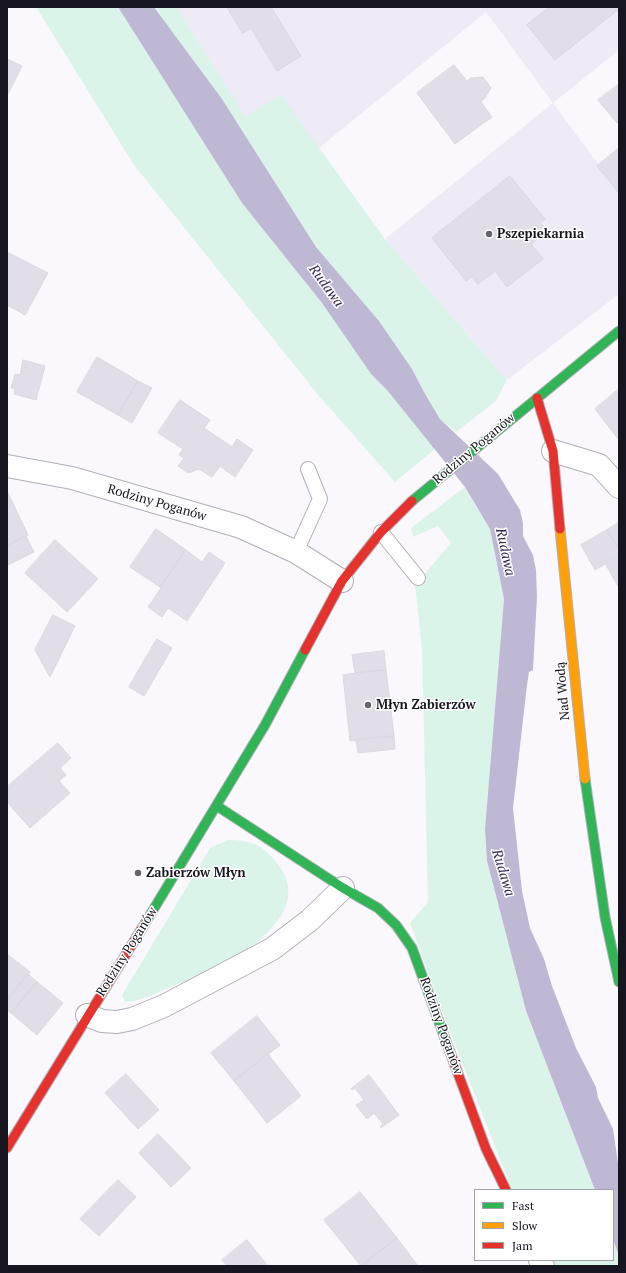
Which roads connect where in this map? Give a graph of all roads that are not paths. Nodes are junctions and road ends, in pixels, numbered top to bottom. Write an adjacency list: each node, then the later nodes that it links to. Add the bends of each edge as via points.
1 (619, 331): 2 (street, Rodziny Poganów)
2 (537, 398): 3 (street, Nad Wodą); 7 (street, Rodziny Poganów, via 403,508)
3 (553, 451): 6 (street, via 599,465); 13 (street, Nad Wodą, via 582,754 605,917)
4 (7, 465): 8 (street, Rodziny Poganów, via 72,478 241,527)
5 (308, 469): 8 (lane, via 320,499)
6 (619, 487)
7 (381, 532): 9 (lane); 10 (street, Rodziny Poganów)
8 (296, 552): 10 (street, Rodziny Poganów)
9 (418, 578)
10 (342, 581): 11 (street, Rodziny Poganów, via 265,725)
11 (217, 806): 12 (street, Rodziny Poganów); 14 (street, Rodziny Poganów)
12 (343, 888): 14 (street, via 310,920 272,949 164,1006 117,1022 102,1021); 16 (street, Rodziny Poganów, via 378,908 396,925 412,948 486,1149)
13 (619, 982)
14 (87, 1015): 15 (street, Rodziny Poganów)
15 (7, 1148)
16 (506, 1189)

